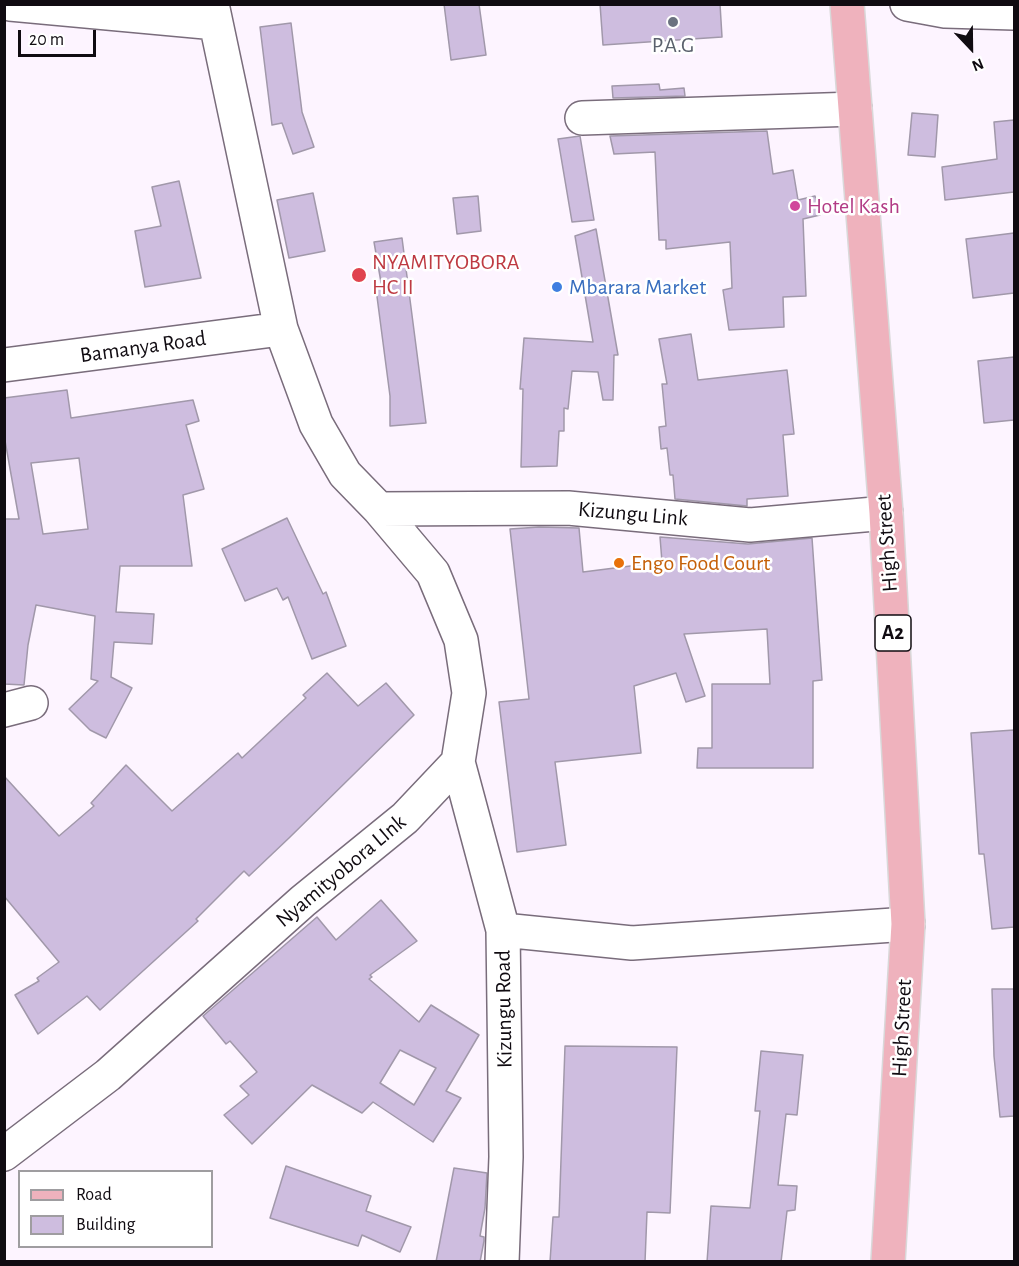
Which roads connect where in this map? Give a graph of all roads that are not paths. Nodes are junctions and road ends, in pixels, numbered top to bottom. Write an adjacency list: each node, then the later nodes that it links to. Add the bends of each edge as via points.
1 (10, 4): 5 (street)
2 (848, 4): 6 (main road, High Street / A2)
3 (907, 4): 4 (street, via 945,11)
4 (1014, 13)
5 (214, 14): 8 (street)
6 (855, 109): 7 (street); 11 (main road, High Street / A2)
7 (582, 118)
8 (281, 329): 9 (street, Bamanya Road); 10 (street, via 316,424 345,474)
9 (4, 365)
10 (380, 509): 11 (street, Kizungu Link, via 568,508 750,525); 12 (street, via 433,573 461,640 469,693)
11 (886, 513): 13 (main road, High Street / A2)
12 (458, 762): 14 (street, Kizungu Road); 15 (street, Nyamityobora LInk, via 405,818 303,901 108,1075)
13 (908, 924): 14 (street, via 632,943); 17 (main road, High Street / A2)
14 (503, 930): 16 (street, Kizungu Road, via 506,1157)
15 (4, 1154)
16 (502, 1262)
17 (888, 1262)

